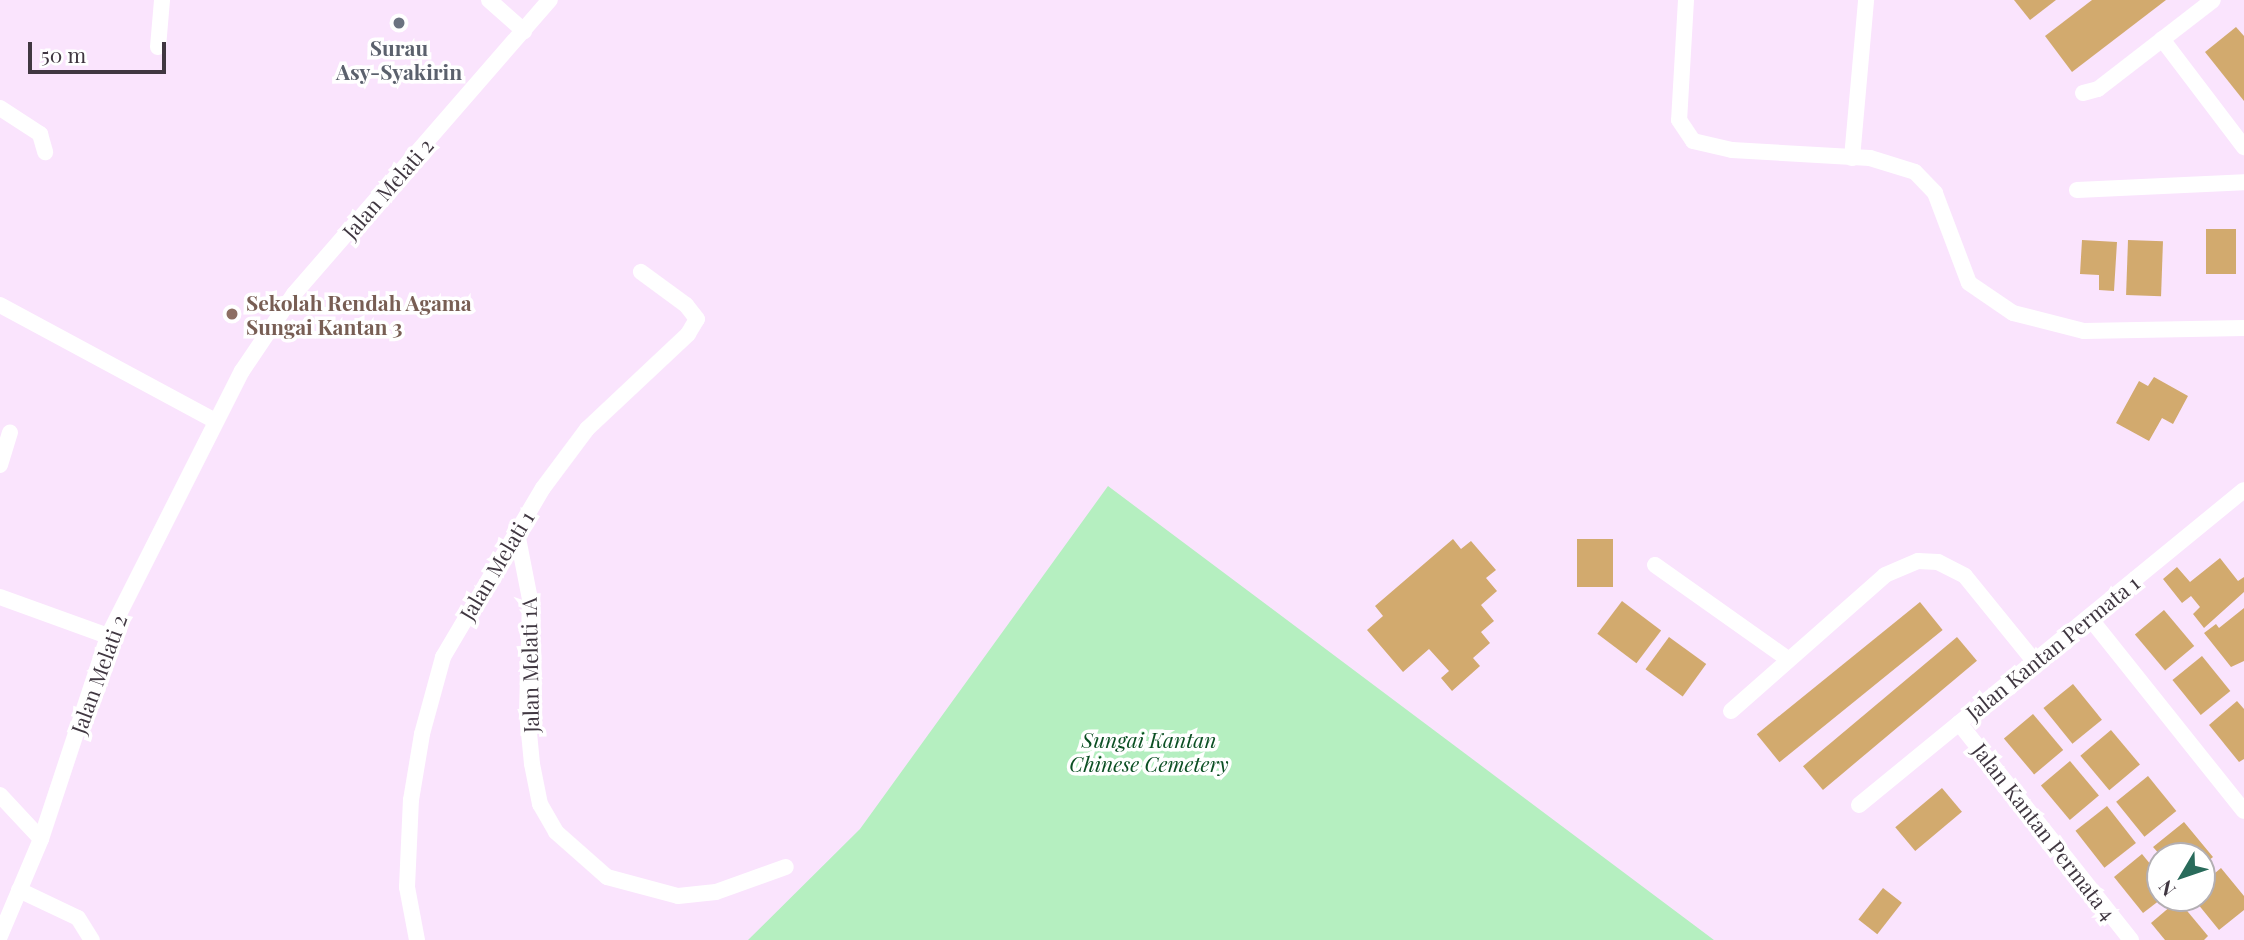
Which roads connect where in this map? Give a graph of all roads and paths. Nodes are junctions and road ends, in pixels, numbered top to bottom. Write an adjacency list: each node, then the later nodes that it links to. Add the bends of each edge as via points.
1 (162, 0): 9 (street)
2 (489, 0): 7 (street)
3 (550, 0): 7 (street, Jalan Melati 2)
4 (1686, 0): 14 (street, via 1679,120 1693,141 1732,150)
5 (1866, 0): 14 (street)
6 (2213, 0): 8 (street)
7 (524, 31): 20 (street, Jalan Melati 2, via 294,295 266,331)
8 (2162, 39): 10 (street, via 2098,89); 12 (street)
9 (158, 47)
10 (2083, 93)
11 (0, 108): 13 (street, via 40,134)
12 (2244, 148)
13 (45, 152)
14 (1852, 158): 19 (street, via 1870,158 1915,172 1935,193 1969,283 2013,313 2084,331)
15 (2244, 182): 16 (street)
16 (2077, 190)
17 (641, 272): 24 (street, Jalan Melati 1, via 698,319 688,334 587,429 543,488)
18 (0, 305): 20 (street)
19 (2244, 328)
20 (214, 419): 28 (street, Jalan Melati 2)
21 (10, 433): 22 (street)
22 (0, 465)
23 (2244, 490): 27 (street, Jalan Kantan Permata 1)
24 (517, 533): 37 (street, Jalan Melati 1A, via 530,599 527,712 532,764 540,804 556,832 607,877 678,896 716,892); 41 (street, Jalan Melati 1, via 443,657 422,734 411,800 407,887)
25 (1655, 565): 29 (street)
26 (0, 597): 28 (street)
27 (2089, 617): 30 (street, Jalan Kantan Permata 1); 35 (street)
28 (108, 636): 36 (street, Jalan Melati 2)
29 (1788, 659): 30 (street, via 1885,575 1918,561 1938,562 1965,576); 31 (street)
30 (2034, 661): 32 (street, Jalan Kantan Permata 1)
31 (1731, 711)
32 (1959, 723): 34 (street, Jalan Kantan Permata 1); 42 (street, Jalan Kantan Permata 4)
33 (0, 795): 36 (street)
34 (1859, 805)
35 (2244, 811)
36 (41, 839): 38 (street, Jalan Melati 2)
37 (786, 867)
38 (19, 891): 39 (street, Jalan Melati 2); 40 (street, via 78,918)
39 (0, 936)
40 (92, 940)
41 (417, 940)
42 (2132, 940)

